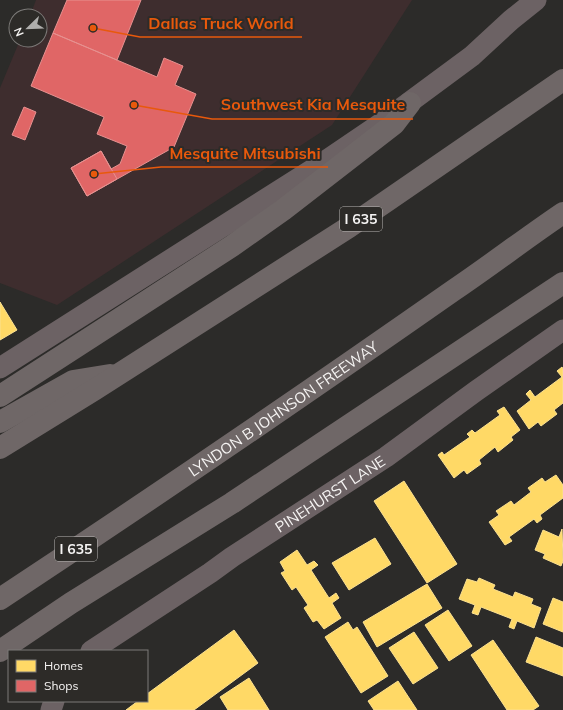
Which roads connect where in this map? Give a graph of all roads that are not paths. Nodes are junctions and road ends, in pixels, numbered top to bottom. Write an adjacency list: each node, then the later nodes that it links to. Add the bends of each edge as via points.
1 (536, 0): 3 (main road, via 472,56)
2 (563, 80): 8 (highway, I 635, via 349,228)
3 (410, 103): 7 (main road, via 324,162); 9 (highway, via 394,124 327,177 232,246)
4 (563, 213): 12 (highway, LYNDON B JOHNSON FREEWAY / I 635, via 340,370)
5 (563, 283): 14 (highway, via 259,486 70,603)
6 (563, 330): 13 (main road, PINEHURST LANE, via 386,457)
7 (0, 368)
8 (120, 374): 10 (highway, via 73,381); 11 (highway, I 635)
9 (0, 396)
10 (0, 422)
11 (0, 448)
12 (0, 599)
13 (94, 650)
14 (0, 651)

